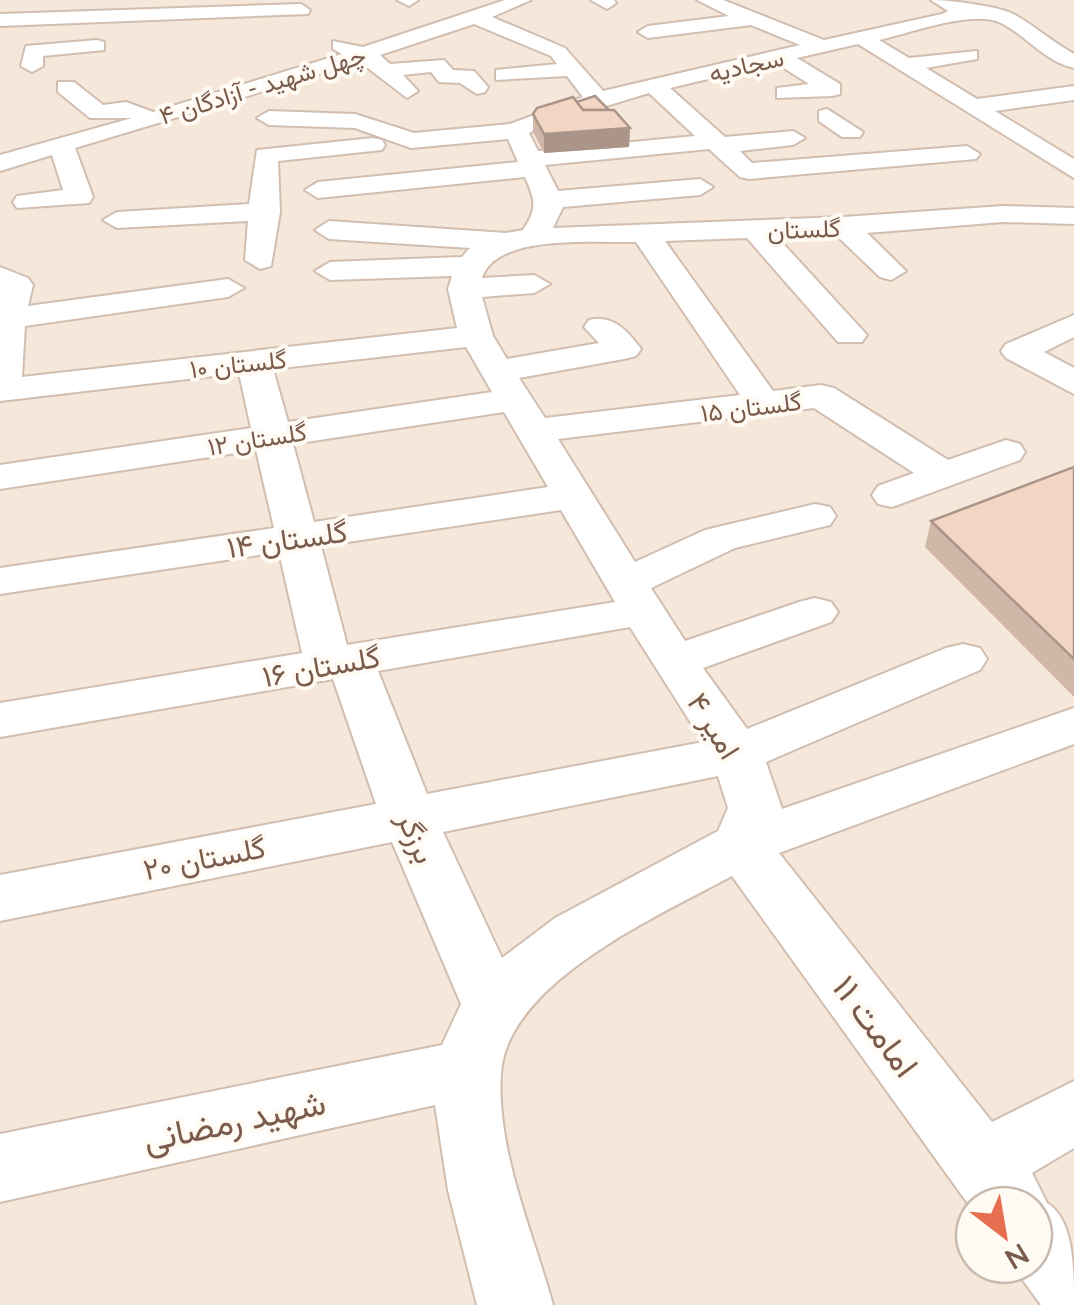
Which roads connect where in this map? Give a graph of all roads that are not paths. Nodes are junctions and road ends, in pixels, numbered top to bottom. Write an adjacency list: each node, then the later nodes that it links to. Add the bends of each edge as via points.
1 (20, 0): 2 (street)
2 (38, 0)
3 (706, 0): 14 (street)
4 (940, 0): 10 (street)
5 (109, 1): 7 (street)
6 (671, 4): 18 (street)
7 (141, 5): 11 (street); 15 (street)
8 (504, 6): 13 (street); 20 (street, چهل شهید - آزادگان ۴); 22 (street)
9 (896, 8): 17 (street)
10 (976, 8): 17 (street, سجادیه); 25 (street, via 1006,17)
11 (208, 13): 12 (street); 21 (street)
12 (312, 13): 28 (street)
13 (547, 14)
14 (754, 19): 18 (street); 26 (street)
15 (2, 22)
16 (840, 22): 23 (street)
17 (933, 22): 23 (street, سجادیه)
18 (717, 24): 19 (street, via 686,46)
19 (646, 26)
20 (427, 28): 28 (street, چهل شهید - آزادگان ۴); 31 (street)
21 (220, 36)
22 (522, 36): 33 (street); 33 (street)
23 (868, 37): 26 (street, سجادیه); 34 (street)
24 (126, 43): 50 (street, via 33,50 24,67 63,62 67,79 98,113 126,108)
25 (1038, 44): 27 (street); 32 (street)
26 (824, 47): 30 (street, سجادیه)
27 (1007, 47)
28 (354, 55): 36 (street); 43 (street, چهل شهید - آزادگان ۴)
29 (970, 55): 34 (street)
30 (780, 56): 37 (street, سجادیه); 44 (street, via 832,89)
31 (470, 60)
32 (1074, 62)
33 (576, 65): 35 (street); 37 (street, سجادیه); 46 (street); 52 (street)
34 (906, 65): 41 (street)
35 (510, 69)
36 (386, 72): 39 (street, via 345,78); 40 (street, via 436,64 447,78 466,76); 42 (street)
37 (652, 78): 57 (street)
38 (1007, 81): 41 (street)
39 (355, 86)
40 (477, 87)
41 (943, 88): 47 (street)
42 (408, 91)
43 (242, 93): 50 (street, چهل شهید - آزادگان ۴); 51 (street)
44 (785, 93)
45 (1074, 93): 47 (street)
46 (506, 99)
47 (973, 107): 55 (street)
48 (456, 116): 54 (street)
49 (827, 116): 57 (street, via 861,132)
50 (155, 117): 58 (street, چهل شهید - آزادگان ۴)
51 (269, 118): 54 (street); 59 (street)
52 (523, 126): 56 (street); 63 (street, امیر ۴)
53 (1059, 127): 55 (street)
54 (386, 128): 56 (street)
55 (1013, 132): 64 (street)
56 (411, 142): 59 (street)
57 (718, 143): 63 (street); 65 (street)
58 (65, 153): 61 (street, چهل شهید - آزادگان ۴); 62 (street); 72 (street, via 80,197 21,213)
59 (290, 154): 68 (street, via 266,155)
60 (967, 154): 65 (street)
61 (0, 162)
62 (97, 162)
63 (531, 164): 67 (street); 84 (street, امیر ۴, via 544,184)
64 (1073, 168)
65 (749, 171): 74 (street)
66 (700, 186): 84 (street)
67 (318, 190)
68 (266, 212): 70 (street, via 177,205); 79 (street)
69 (1074, 216): 71 (street, گلستان)
70 (117, 220)
71 (924, 221): 73 (street, گلستان); 78 (street)
72 (72, 222)
73 (843, 226): 74 (street, گلستان); 81 (street)
74 (810, 228): 76 (street, گلستان)
75 (329, 230): 84 (street)
76 (755, 230): 77 (street, گلستان); 87 (street)
77 (645, 234): 84 (street, گلستان); 92 (street)
78 (956, 250)
79 (260, 260)
80 (330, 271): 84 (street)
81 (891, 271)
82 (0, 276): 88 (street, via 17,284)
83 (228, 288): 88 (street)
84 (507, 305): 86 (street, via 624,349); 89 (street, گلستان ۱۰); 92 (street, گلستان ۱۵); 93 (street, گلستان ۱۲); 98 (street, امیر ۴)
85 (1074, 325): 90 (street, via 1018,351)
86 (601, 327)
87 (850, 335)
88 (5, 337): 91 (street)
89 (254, 361): 91 (street, گلستان ۱۰); 93 (street, برزگر)
90 (1074, 383)
91 (2, 390)
92 (765, 405): 95 (street, گلستان ۱۵, via 821,396)
93 (272, 436): 96 (street, گلستان ۱۲); 100 (street, برزگر)
94 (1006, 452): 95 (street)
95 (944, 475): 97 (street)
96 (0, 477)
97 (892, 495)
98 (574, 496): 100 (street, گلستان ۱۴); 102 (street, امیر ۴)
99 (815, 516): 102 (street, گلستان ۱۶, via 720,539)
100 (297, 536): 101 (street, گلستان ۱۴); 106 (street, برزگر)
101 (0, 581)
102 (634, 597): 105 (street, امیر ۴); 106 (street, گلستان ۱۶)
103 (815, 612): 105 (street)
104 (962, 659): 109 (street, گلستان ۲۰)
105 (674, 661): 109 (street, امیر ۴)
106 (339, 662): 107 (street, گلستان ۱۶); 110 (street, برزگر)
107 (0, 720)
108 (1074, 725): 111 (street)
109 (737, 754): 110 (street, گلستان ۲۰); 111 (street, امیر ۴, via 756,808)
110 (408, 816): 112 (street, گلستان ۲۰); 113 (street, برزگر)
111 (742, 845): 113 (street, via 564,940); 117 (street, امامت ۱۱)
112 (0, 898)
113 (494, 1009): 114 (street)
114 (468, 1069): 116 (street, شهید رمضانی); 120 (street, via 476,1144)
115 (1074, 1112): 117 (street)
116 (0, 1168)
117 (997, 1185)
118 (1054, 1260): 119 (street)
119 (1074, 1287)
120 (515, 1305)

